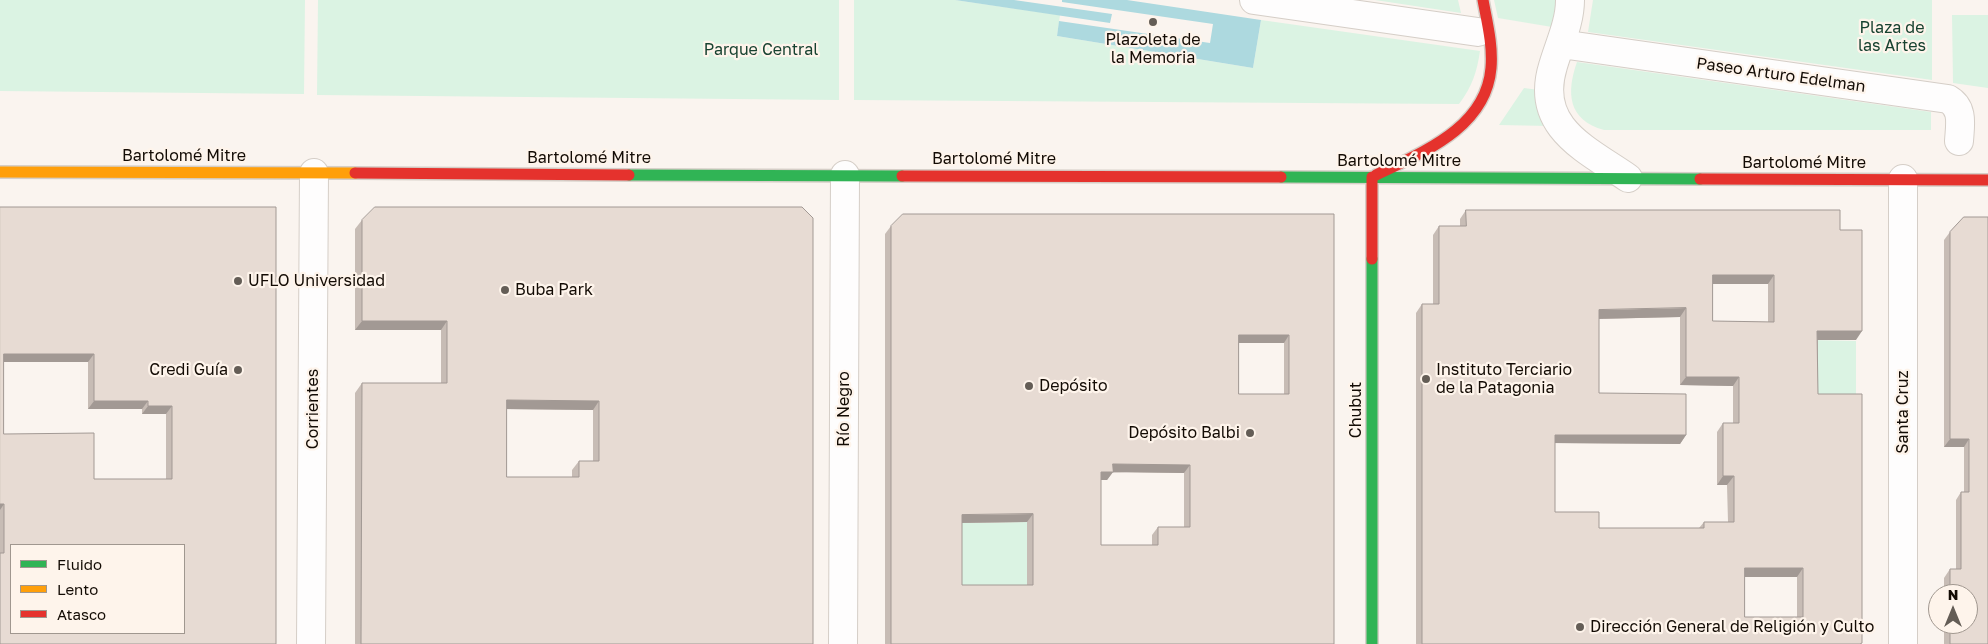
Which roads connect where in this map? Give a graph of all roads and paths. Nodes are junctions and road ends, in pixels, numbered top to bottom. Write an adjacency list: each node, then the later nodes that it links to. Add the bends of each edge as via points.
1 (1254, 0): 4 (street)
2 (1483, 0): 10 (main road, via 1492,64 1481,104 1446,138)
3 (1570, 0): 11 (street, via 1568,19 1550,77 1552,111 1574,140)
4 (1478, 32)
5 (1568, 45): 6 (street, Paseo Arturo Edelman, via 1942,97 1953,102 1959,111)
6 (1959, 141)
7 (0, 172): 8 (main road, Bartolomé Mitre)
8 (314, 173): 9 (main road, Bartolomé Mitre); 14 (street, Corrientes)
9 (845, 175): 10 (main road, Bartolomé Mitre); 15 (street, Río Negro)
10 (1372, 177): 11 (main road, Bartolomé Mitre); 16 (main road, Chubut)
11 (1628, 178): 12 (main road, Bartolomé Mitre)
12 (1904, 179): 13 (main road, Bartolomé Mitre); 17 (street, Santa Cruz)
13 (1988, 180)
14 (311, 644)
15 (843, 644)
16 (1372, 644)
17 (1903, 644)

